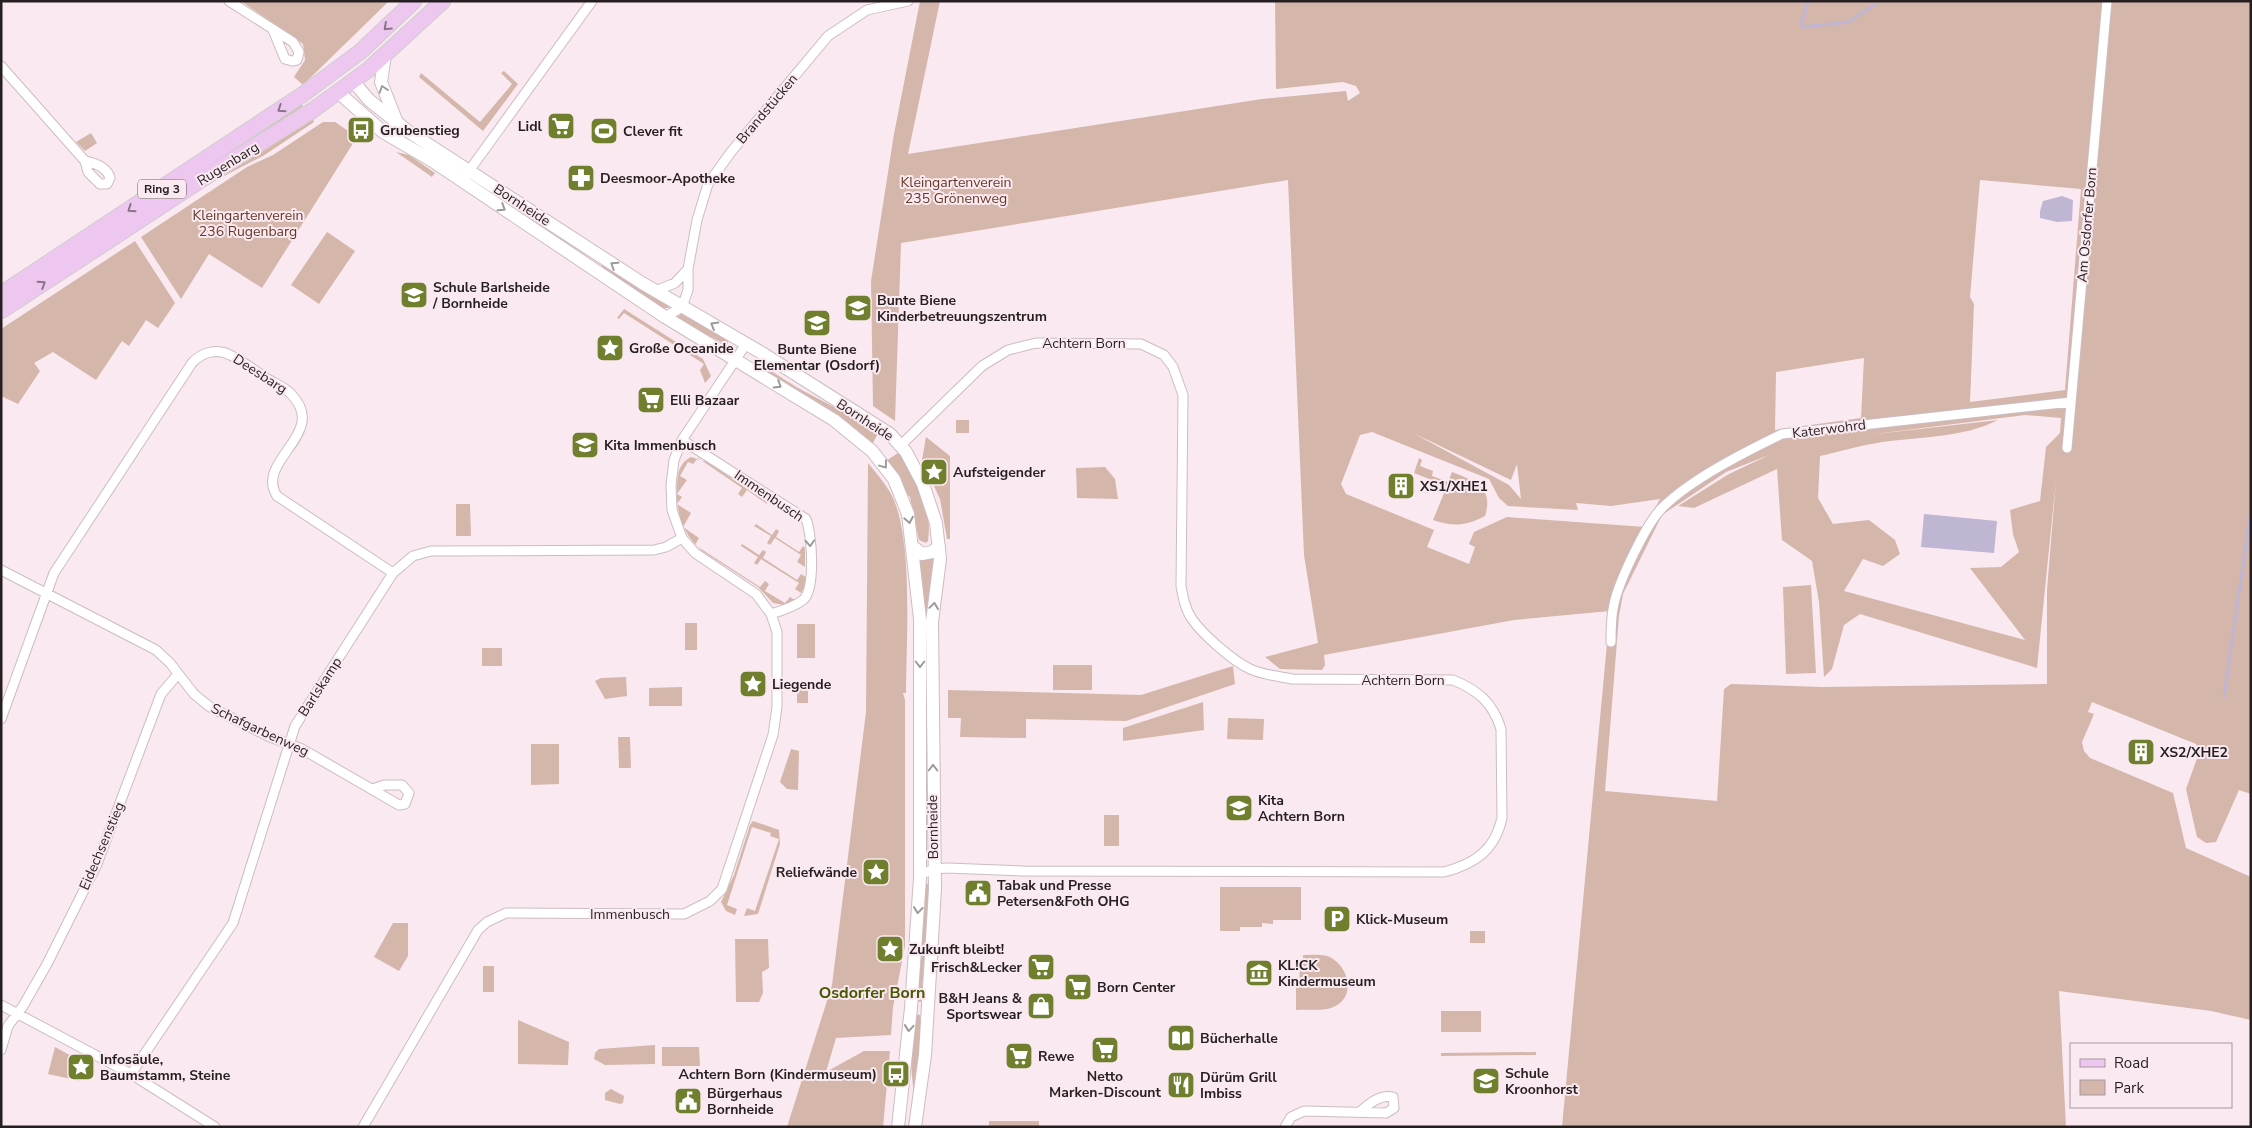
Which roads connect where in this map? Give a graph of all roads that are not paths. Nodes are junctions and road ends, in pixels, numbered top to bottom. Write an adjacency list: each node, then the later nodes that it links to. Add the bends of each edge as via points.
1 (229, 1): 7 (street)
2 (414, 1): 8 (main road, Rugenbarg / Ring 3, one-way to 8)
3 (443, 1): 9 (main road, Rugenbarg / Ring 3)
4 (592, 1): 15 (street)
5 (908, 1): 17 (street, Brandstücken, via 867,10 828,36 737,145 708,184)
6 (2107, 1): 25 (street, Am Osdorfer Born)
7 (273, 30)
8 (360, 52): 11 (main road, Rugenbarg / Ring 3); 12 (main road)
9 (385, 55): 12 (main road, Rugenbarg / Ring 3); 13 (street, one-way to 9, via 381,82)
10 (1, 66): 14 (street)
11 (321, 82): 12 (main road); 19 (main road, Rugenbarg / Ring 3, one-way to 19)
12 (344, 84): 13 (street, Bornheide); 16 (street, Bornheide, via 383,132); 21 (main road, Rugenbarg / Ring 3, one-way to 12)
13 (397, 122): 15 (street, Bornheide)
14 (85, 162)
15 (469, 170): 16 (street); 18 (street, Bornheide, one-way to 15)
16 (461, 181): 22 (street, Bornheide, one-way to 22)
17 (688, 269): 18 (street, via 675,283); 20 (street, Brandstücken, via 688,290)
18 (655, 291): 20 (street, Bornheide)
19 (1, 294)
20 (682, 307): 22 (street); 23 (street, Bornheide, one-way to 20)
21 (1, 311)
22 (664, 317): 24 (street, Bornheide)
23 (746, 344): 24 (street, Immenbusch); 27 (street, Bornheide, via 884,430)
24 (736, 359): 26 (street, Immenbusch); 30 (street, Bornheide, one-way to 30, via 834,420 872,451 885,465 902,496)
25 (2071, 402): 28 (street, Am Osdorfer Born); 36 (street, Katerwohrd, via 1782,434 1752,448 1703,478 1656,515 1631,560 1614,603)
26 (682, 440): 29 (street, Immenbusch, via 674,460 671,501 674,520); 35 (street, Immenbusch, one-way to 35, via 806,519 811,546 809,593 804,600)
27 (901, 445): 31 (street, Bornheide, via 932,507); 42 (street, Achtern Born, via 982,366 1008,350 1036,343 1131,342 1150,348 1174,367 1183,395 1181,586 1191,619 1236,660 1266,674 1292,679 1453,680 1484,697 1501,729 1502,818 1499,830 1486,852 1473,862 1444,872)
28 (2067, 448)
29 (682, 538): 33 (street, Barlskamp, via 654,550 430,551 413,556); 35 (street, Immenbusch, via 695,553 756,594)
30 (912, 546): 31 (street, via 922,554); 41 (street, Bornheide, one-way to 41, via 920,619)
31 (939, 546): 42 (street, Bornheide, one-way to 31, via 932,622)
32 (1, 570): 34 (street, Schafgarbenweg)
33 (393, 573): 34 (street, Deesbarg, via 277,496 272,486 273,473 300,431 303,418 300,404 290,393 234,357 214,351 192,363 54,573); 39 (street, Barlskamp, via 295,726)
34 (47, 593): 37 (street, Schafgarbenweg, via 156,650); 38 (street)
35 (771, 614): 52 (street, Immenbusch, via 777,632 777,707 773,736 722,889 710,901 684,914 506,913 487,922 478,930)
36 (1611, 642)
37 (178, 674): 39 (street, Schafgarbenweg, via 210,707); 45 (street, Eidechsenstieg, via 161,694 97,864 47,964)
38 (1, 719)
39 (288, 744): 40 (street, Schafgarbenweg); 47 (street, Barlskamp, via 233,923)
40 (373, 789)
41 (919, 809): 42 (street); 43 (street, Bornheide)
42 (934, 869): 43 (street); 54 (street, Bornheide, via 925,1055)
43 (920, 875): 48 (street, Bornheide, one-way to 48)
44 (1, 1005): 45 (street)
45 (18, 1013): 46 (street, Eidechsenstieg, via 8,1026); 47 (street)
46 (1, 1050)
47 (131, 1074): 50 (street)
48 (904, 1081): 53 (street, Bornheide); 54 (street, via 910,1098 910,1121)
49 (1360, 1112): 55 (street, via 1304,1111 1291,1117)
50 (202, 1123): 51 (street)
51 (215, 1127)
52 (363, 1127)
53 (898, 1127)
54 (914, 1127)
55 (1285, 1127)

